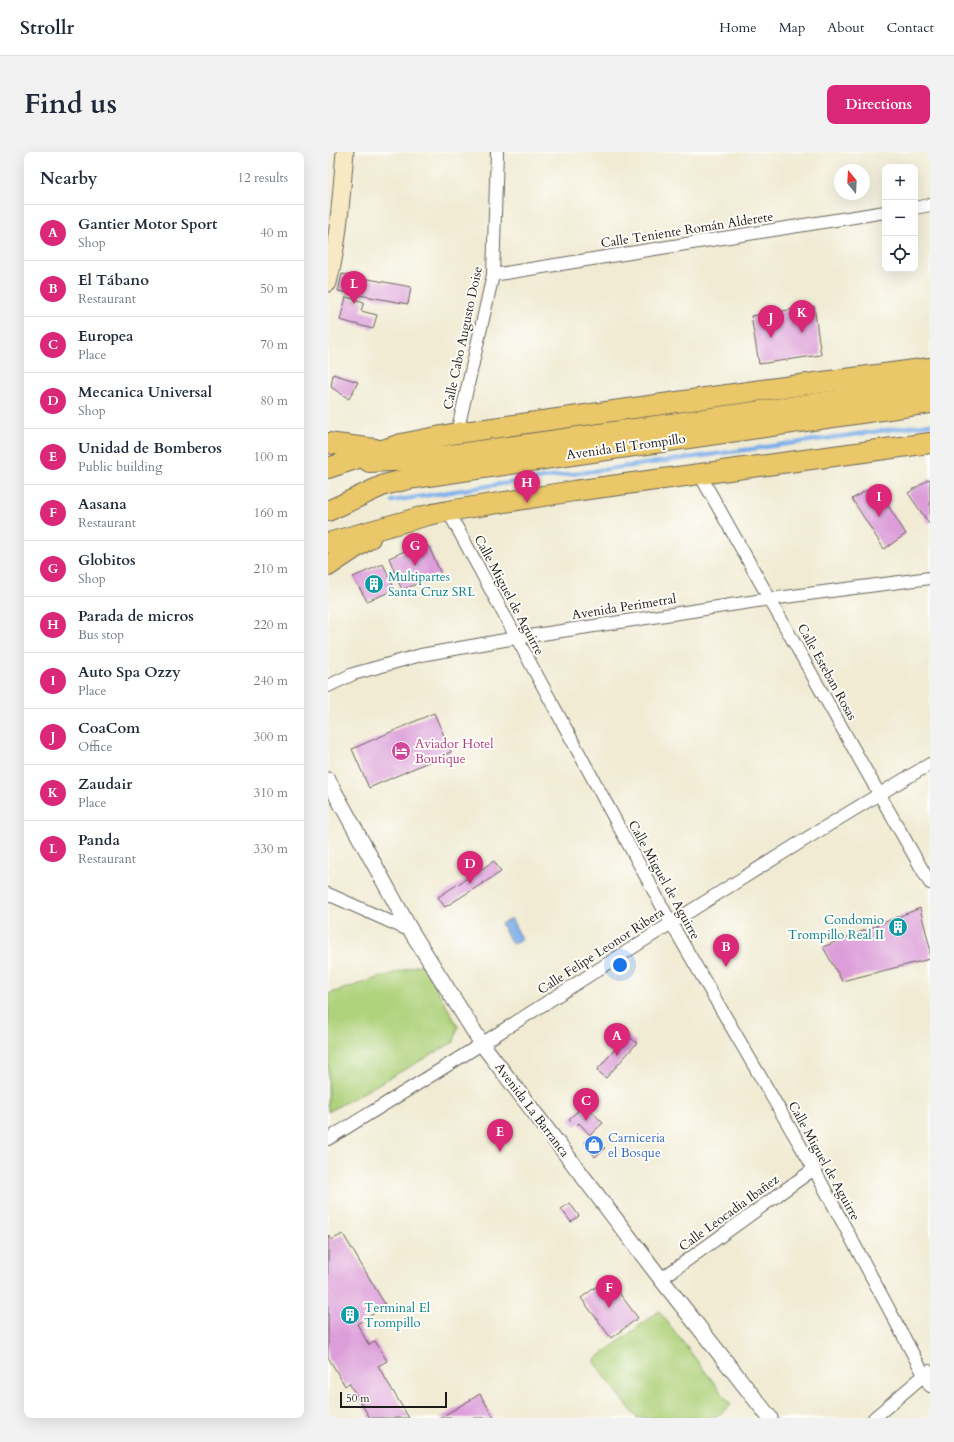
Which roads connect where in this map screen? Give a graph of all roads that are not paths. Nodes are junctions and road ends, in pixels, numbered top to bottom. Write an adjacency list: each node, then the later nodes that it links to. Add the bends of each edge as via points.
1 (345, 152): 7 (main road, via 339,222)
2 (497, 152): 6 (street, Calle Cabo Augusto Doise)
3 (930, 205): 4 (street)
4 (918, 207)
5 (882, 212): 6 (street, Calle Teniente Román Alderete)
6 (493, 275): 13 (street, Calle Cabo Augusto Doise)
7 (328, 283)
8 (930, 368): 10 (main road, Avenida El Trompillo)
9 (930, 387): 12 (main road, Avenida El Trompillo)
10 (762, 390): 12 (main road); 13 (main road, Avenida El Trompillo)
11 (930, 403): 19 (main road, Avenida El Trompillo, via 408,479 384,485)
12 (764, 410): 17 (main road, Avenida El Trompillo, via 415,460)
13 (457, 433): 16 (main road, Avenida El Trompillo, via 416,440)
14 (328, 443): 16 (main road)
15 (930, 443): 18 (main road)
16 (383, 450): 17 (main road, Avenida El Trompillo)
17 (333, 466)
18 (700, 475): 20 (main road); 25 (street, Calle Esteban Rosas)
19 (328, 511)
20 (448, 511): 21 (main road); 26 (street, Calle Miguel de Aguirre)
21 (388, 526): 22 (main road); 23 (main road)
22 (328, 543)
23 (328, 566)
24 (930, 578): 25 (street, Avenida Perimetral)
25 (770, 599): 26 (street, Avenida Perimetral); 30 (street, Calle Esteban Rosas)
26 (516, 638): 27 (street, Avenida Perimetral, via 421,655 353,674); 33 (street, Calle Miguel de Aguirre)
27 (328, 686)
28 (930, 764): 30 (street, Calle Felipe Leonor Ribera)
29 (328, 780): 34 (street, Avenida La Barranca)
30 (879, 794): 31 (street, Calle Esteban Rosas); 33 (street, Calle Felipe Leonor Ribera)
31 (930, 883)
32 (328, 894): 34 (street)
33 (671, 923): 35 (street, Calle Felipe Leonor Ribera); 37 (street, Calle Miguel de Aguirre)
34 (411, 931): 35 (street, Avenida La Barranca)
35 (482, 1044): 36 (street, Calle Felipe Leonor Ribera); 38 (street, Avenida La Barranca)
36 (328, 1138)
37 (814, 1169): 38 (street, Calle Leocadia Ibañez); 39 (street, Calle Miguel de Aguirre)
38 (661, 1279): 40 (street, Avenida La Barranca)
39 (928, 1377): 41 (street)
40 (770, 1418)
41 (874, 1418)

